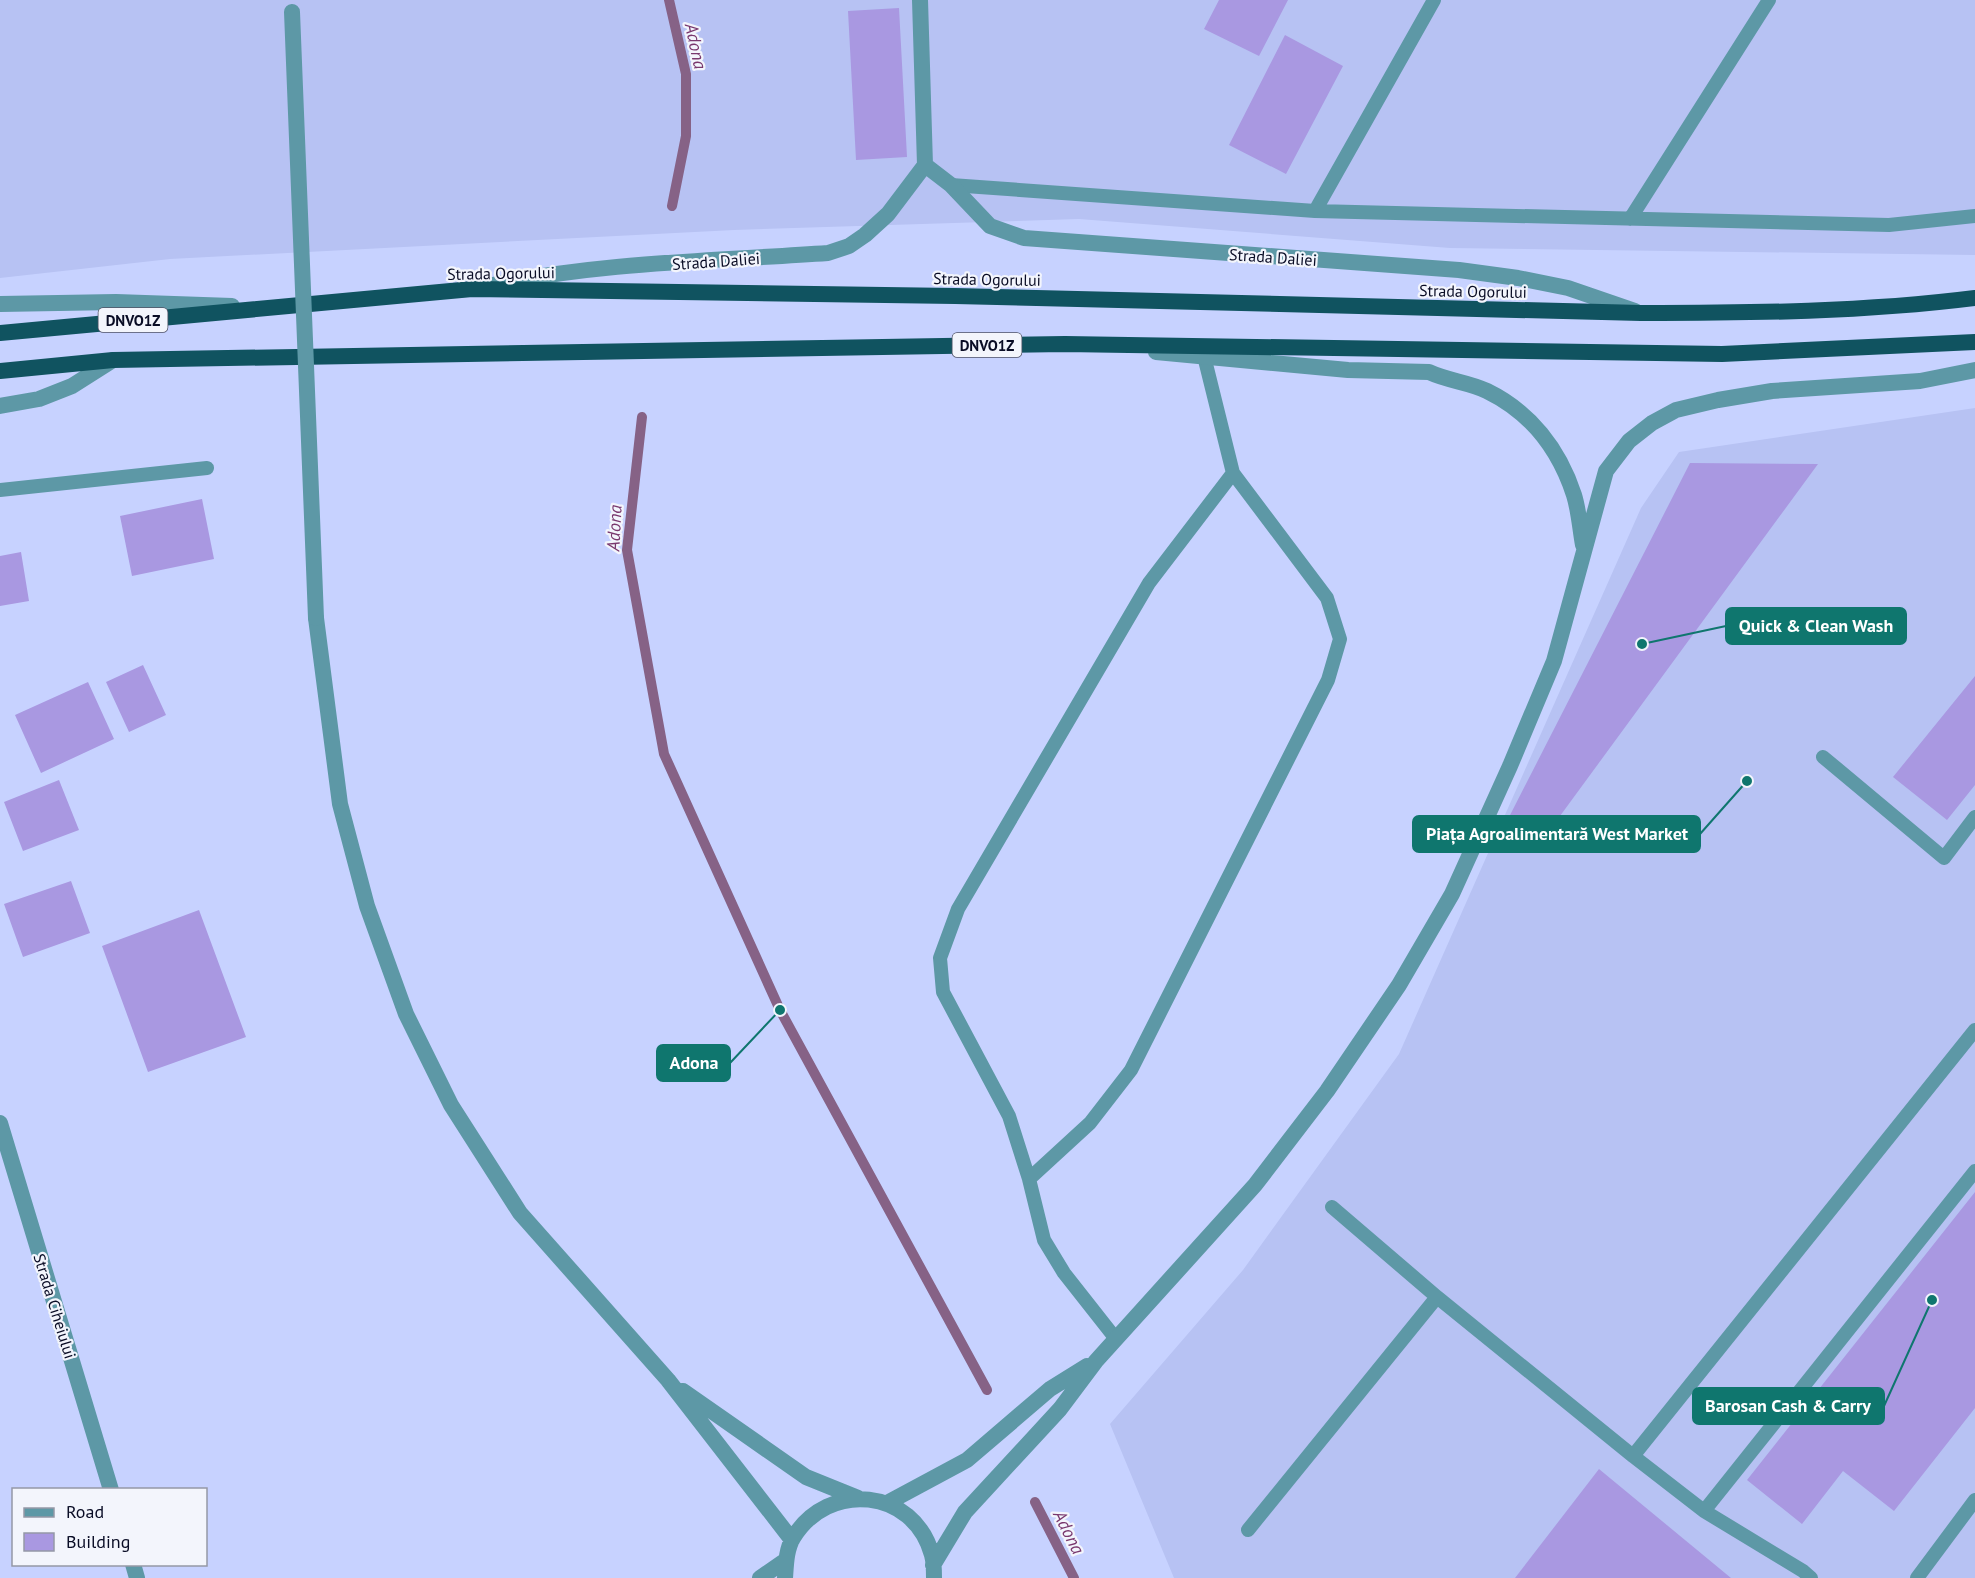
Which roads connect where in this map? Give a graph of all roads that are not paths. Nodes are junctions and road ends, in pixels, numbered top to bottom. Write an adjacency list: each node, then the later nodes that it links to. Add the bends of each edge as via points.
1 (920, 0): 5 (street)
2 (1434, 0): 7 (lane)
3 (1770, 0): 9 (lane)
4 (292, 6): 37 (street, bridge, via 316,618 340,804 367,906 406,1014 451,1105 520,1213)
5 (926, 165): 6 (street, Strada Daliei); 10 (street, Strada Daliei, via 865,235 828,253 609,268)
6 (951, 185): 7 (lane); 14 (street, Strada Daliei, via 990,226 1024,238 1459,270 1568,288)
7 (1315, 211): 9 (lane)
8 (1975, 216): 9 (lane, via 1889,225)
9 (1630, 219)
10 (472, 289): 13 (highway, Strada Ogorului / DNVO1Z); 14 (highway, Strada Ogorului / DNVO1Z)
11 (1975, 298): 14 (highway, Strada Ogorului / DNVO1Z, via 1853,310)
12 (0, 304): 13 (street, via 116,302)
13 (266, 307): 15 (highway, Strada Ogorului / DNVO1Z)
14 (1641, 313)
15 (0, 333)
16 (1975, 342): 17 (highway, DNVO1Z, via 1722,354)
17 (1065, 344): 18 (street); 19 (highway, DNVO1Z)
18 (1204, 356): 24 (lane); 26 (street, via 1348,370 1430,372 1485,390 1518,409 1542,434 1559,461 1574,496)
19 (113, 360): 21 (highway, DNVO1Z); 22 (street, via 72,386 39,399)
20 (1975, 370): 26 (street, via 1920,381 1772,391 1676,410 1629,441 1606,471)
21 (0, 371)
22 (0, 406)
23 (207, 468): 25 (lane)
24 (1233, 473): 32 (lane, via 1149,583 958,909 940,958 943,992 1009,1116); 32 (lane, via 1327,597 1340,639 1328,680 1131,1070 1090,1123)
25 (0, 490)
26 (1583, 549): 35 (street, via 1554,661 1452,894 1405,975 1327,1091 1255,1185)
27 (1823, 757): 28 (lane, via 1944,858)
28 (1975, 817)
29 (1975, 1030): 38 (lane)
30 (0, 1124): 39 (street, Strada Ciheiului)
31 (1975, 1171): 43 (lane)
32 (1029, 1179): 35 (lane, via 1044,1240 1064,1273)
33 (1332, 1207): 34 (lane)
34 (1437, 1297): 38 (lane); 44 (lane)
35 (1116, 1339): 36 (street)
36 (1096, 1361): 42 (street, via 1050,1389 967,1460); 47 (street, via 1060,1408 965,1512)
37 (668, 1380): 40 (street, via 806,1477); 45 (street)
38 (1633, 1456): 43 (lane)
39 (110, 1488)
40 (858, 1498): 42 (street); 45 (street, via 829,1504 805,1521)
41 (1975, 1500): 51 (lane)
42 (887, 1503): 47 (street, via 912,1519 925,1536)
43 (1704, 1511): 50 (lane)
44 (1248, 1530)
45 (792, 1540): 46 (street)
46 (786, 1560): 48 (street); 49 (street)
47 (934, 1572)
48 (760, 1578)
49 (785, 1578)
50 (1811, 1578)
51 (1917, 1578)

